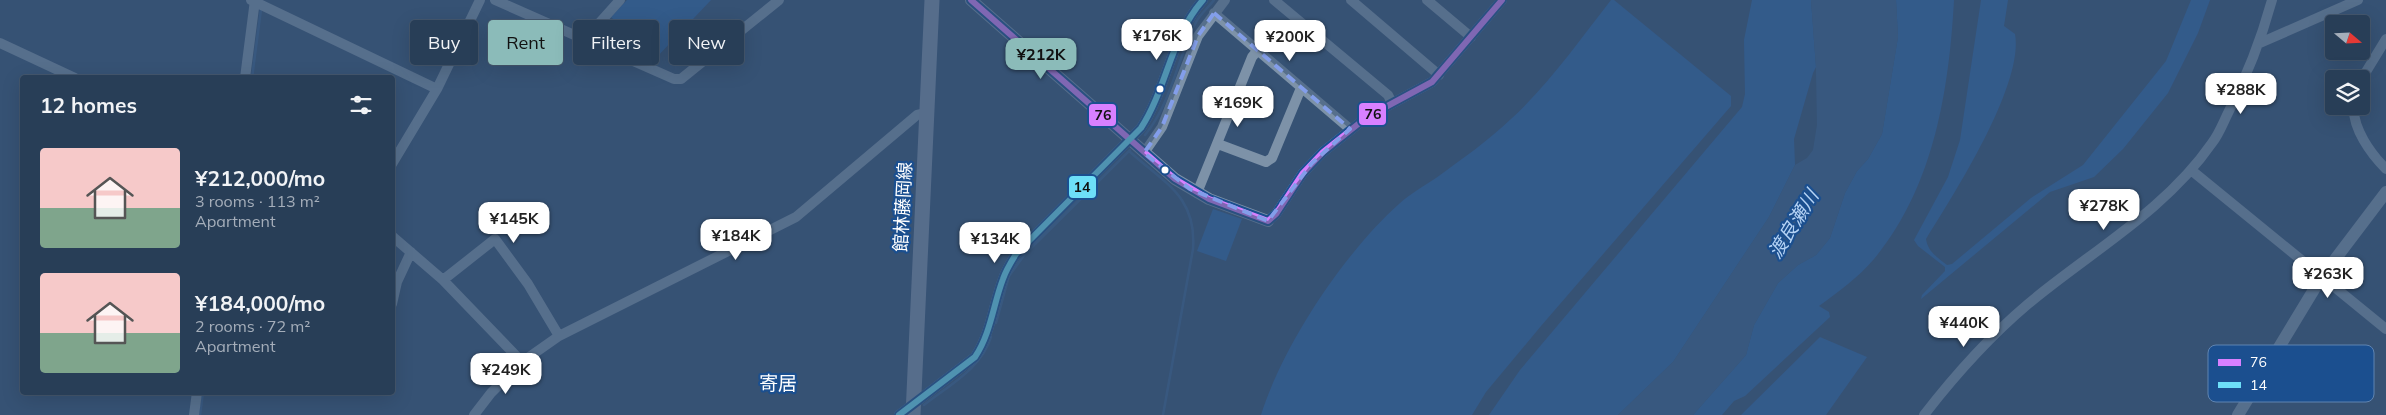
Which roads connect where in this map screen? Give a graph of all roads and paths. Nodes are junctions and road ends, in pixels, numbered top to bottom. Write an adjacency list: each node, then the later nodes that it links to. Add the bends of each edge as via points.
1 (480, 0): 30 (street)
2 (495, 0): 18 (street)
3 (620, 0): 17 (street)
4 (779, 0): 24 (street, via 681,79)
5 (932, 0): 32 (main road, 館林藤岡線)
6 (971, 0): 35 (street)
7 (1203, 0): 35 (street, via 1183,30 1146,119)
8 (1225, 0): 16 (street)
9 (1274, 0): 31 (street, via 1388,95)
10 (1351, 0): 28 (street)
11 (1502, 0): 19 (street)
12 (2272, 0): 22 (street)
13 (2358, 0): 22 (street)
14 (254, 1): 27 (street); 30 (street)
15 (1431, 1): 19 (street)
16 (1214, 13): 23 (street); 37 (street, via 1198,36 1162,126)
17 (602, 20)
18 (573, 34)
19 (1471, 37): 28 (street)
20 (2386, 40): 25 (street)
21 (0, 42): 26 (street)
22 (2260, 43): 40 (street, via 2240,91 2213,142)
23 (1257, 51): 29 (street); 36 (street)
24 (641, 65)
25 (2367, 70)
26 (69, 75)
27 (245, 75)
28 (1439, 75): 31 (street, via 1422,89)
29 (1301, 88): 34 (street); 36 (street, via 1272,158 1266,162)
30 (437, 89): 38 (street)
31 (1392, 103): 34 (street)
32 (926, 113): 50 (street, via 917,115 796,217); 55 (main road, 館林藤岡線)
33 (2355, 115): 39 (street, via 2356,124)
34 (1350, 129): 43 (street, via 1312,163)
35 (1130, 140): 37 (street); 55 (street, via 1016,254 1003,278 982,347)
36 (1218, 144): 42 (street)
37 (1144, 153): 42 (street, via 1175,180)
38 (395, 159)
39 (2386, 169)
40 (2191, 170): 46 (street); 59 (street, via 2098,252 2006,324 1978,351)
41 (2386, 192): 46 (street)
42 (1197, 193): 43 (street)
43 (1268, 221)
44 (395, 239): 45 (street)
45 (411, 252): 47 (street); 48 (street)
46 (2322, 278): 49 (street); 51 (street)
47 (443, 280): 50 (street, via 495,239 528,284); 52 (street)
48 (395, 293)
49 (2386, 328)
50 (559, 336): 52 (street)
51 (2281, 345)
52 (522, 362): 57 (street, via 490,393)
53 (197, 395): 56 (street)
54 (2246, 402): 60 (street)
55 (913, 409): 58 (street)
56 (194, 415)
57 (474, 415)
58 (899, 415)
59 (1924, 415)
60 (2238, 415)

